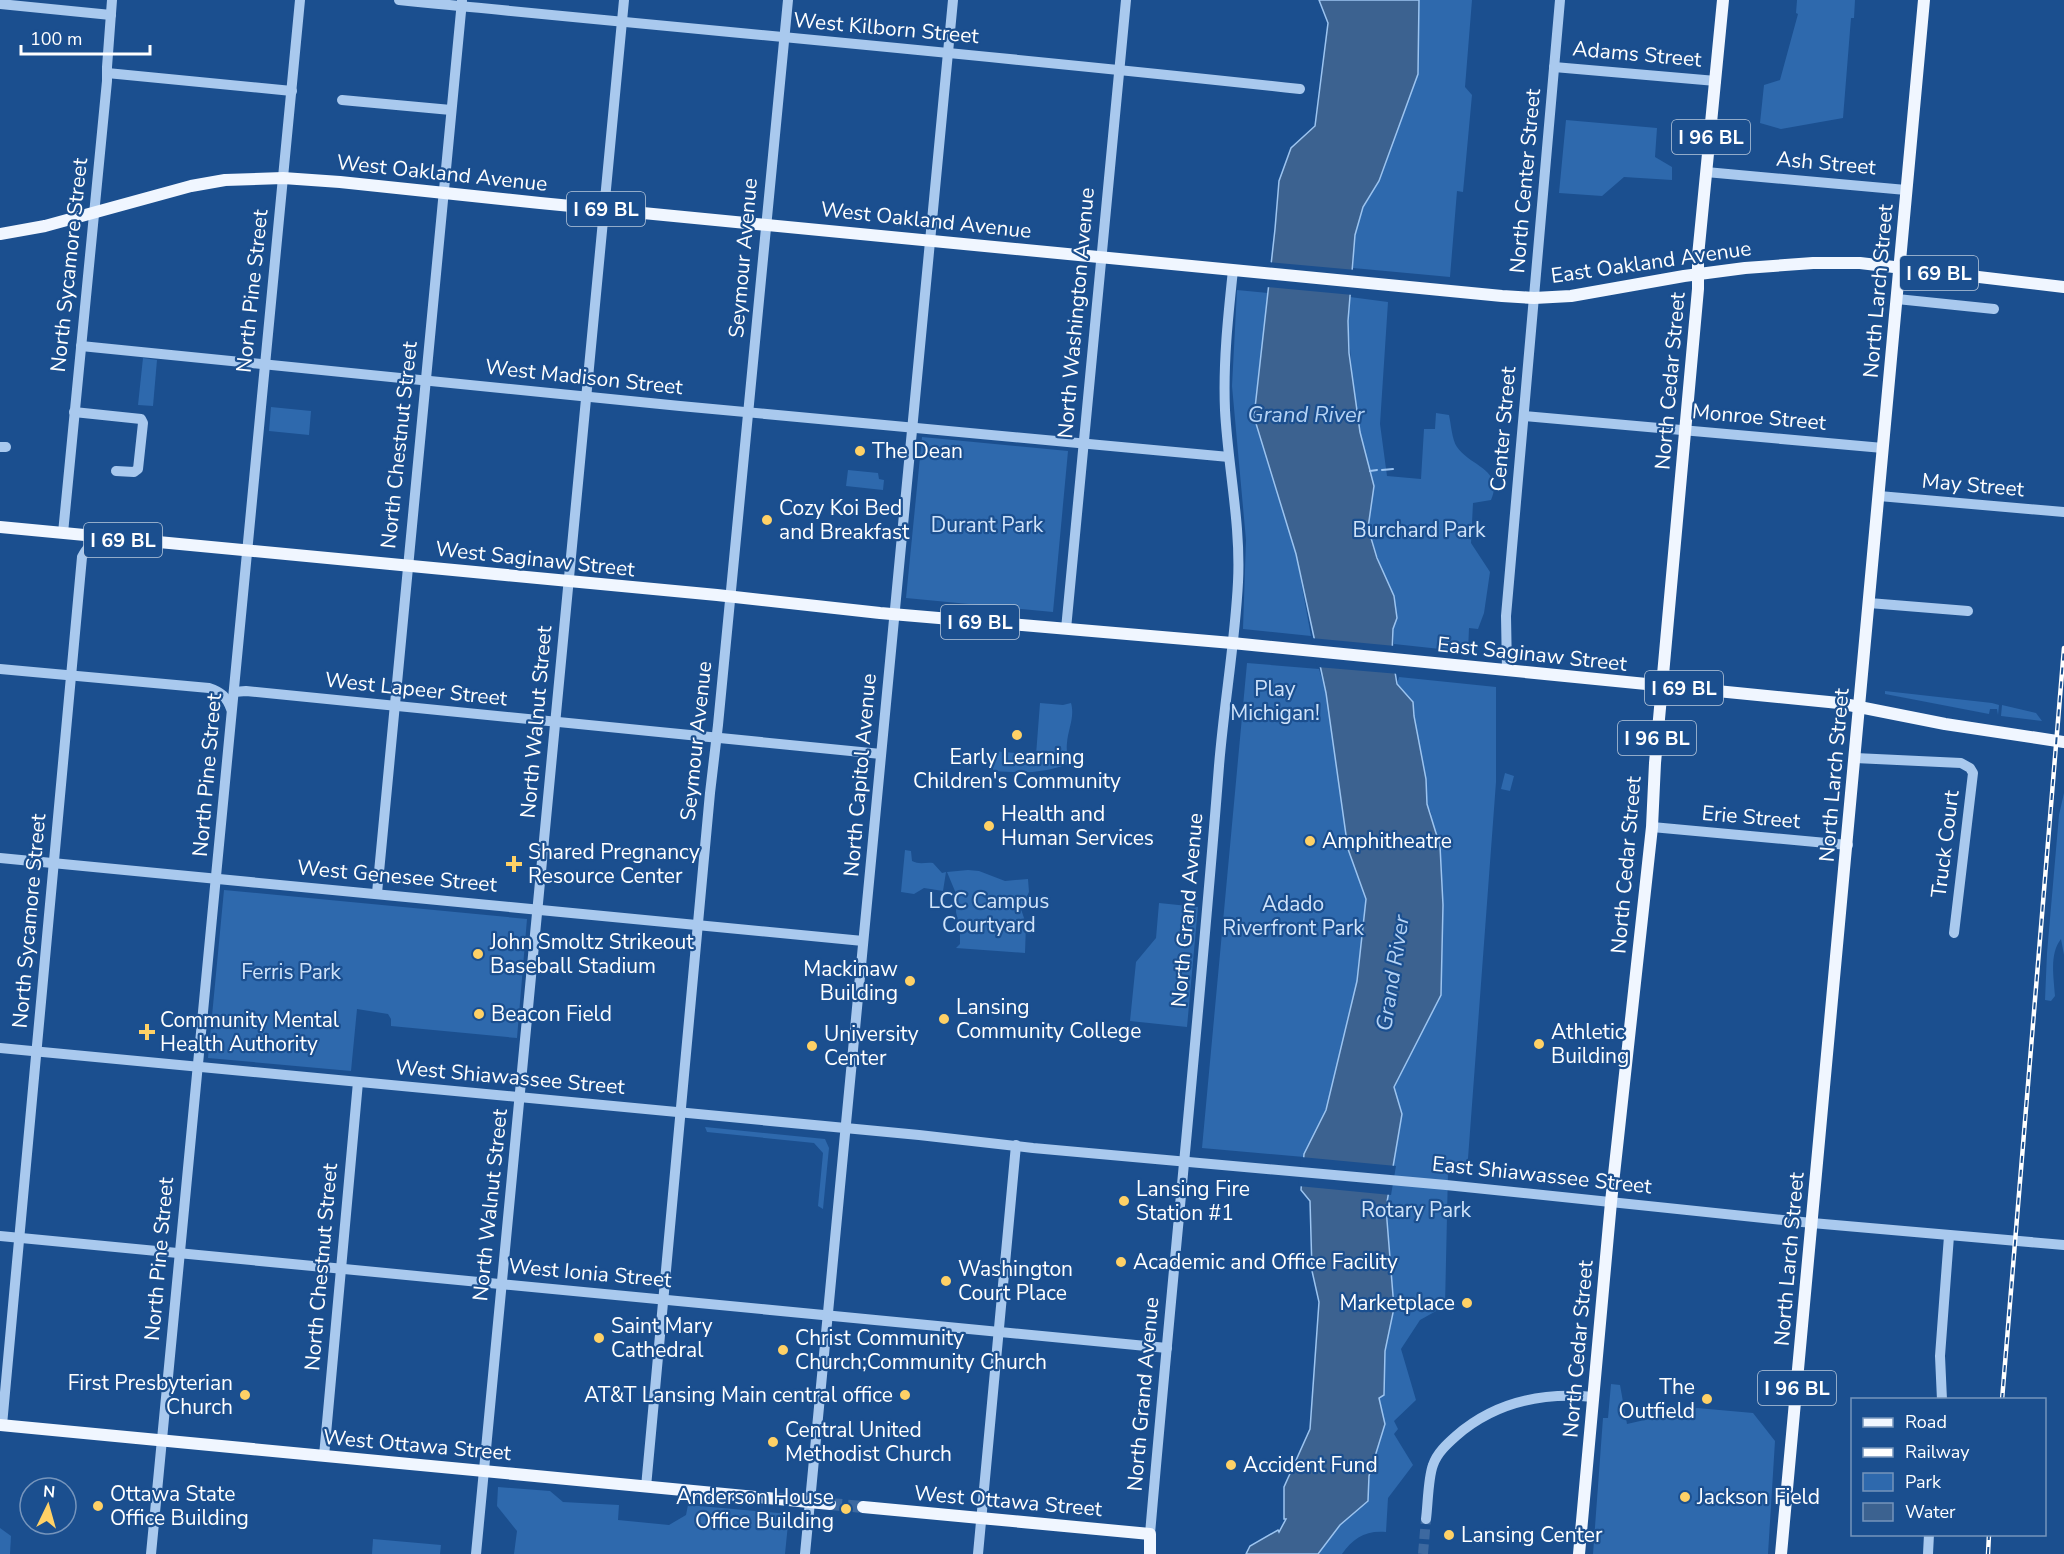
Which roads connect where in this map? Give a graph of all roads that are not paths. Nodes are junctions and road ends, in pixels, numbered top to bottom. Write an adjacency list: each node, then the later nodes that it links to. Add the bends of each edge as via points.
1 (112, 0): 14 (street, North Sycamore Street)
2 (300, 0): 23 (street, North Pine Street)
3 (399, 0): 12 (street, West Kilborn Street)
4 (624, 0): 15 (street, North Walnut Street)
5 (788, 0): 16 (street, Seymour Avenue)
6 (953, 0): 17 (street, North Capitol Avenue)
7 (1126, 0): 19 (street, North Washington Avenue)
8 (1560, 0): 18 (street)
9 (1723, 0): 21 (main road, North Cedar Street / I 96 BL)
10 (1924, 0): 28 (main road, North Larch Street / I 96 BL)
11 (30, 3): 13 (street); 14 (street)
12 (461, 3): 15 (street, West Kilborn Street); 25 (street, North Chestnut Street)
13 (0, 4)
14 (111, 15): 20 (street, North Sycamore Street)
15 (622, 21): 16 (street, West Kilborn Street); 30 (street, North Walnut Street)
16 (784, 38): 17 (street, West Kilborn Street); 32 (street, Seymour Avenue)
17 (948, 52): 19 (street, West Kilborn Street); 34 (street, North Capitol Avenue)
18 (1554, 67): 21 (street, Adams Street); 40 (street, North Center Street)
19 (1119, 70): 22 (street, West Kilborn Street); 35 (street, North Washington Avenue)
20 (107, 72): 23 (street); 31 (street, North Sycamore Street)
21 (1716, 81): 26 (main road, North Cedar Street / I 96 BL)
22 (1300, 88)
23 (292, 91): 27 (street, North Pine Street)
24 (342, 100): 25 (street)
25 (451, 110): 29 (street, North Chestnut Street)
26 (1706, 172): 28 (street, Ash Street); 38 (main road, North Cedar Street / I 96 BL)
27 (282, 178): 29 (main road, West Oakland Avenue / I 69 BL); 31 (main road, West Oakland Avenue / I 69 BL, via 191,186); 44 (street, North Pine Street)
28 (1906, 190): 36 (main road, North Larch Street / I 96 BL)
29 (443, 192): 30 (main road, West Oakland Avenue / I 69 BL); 45 (street, North Chestnut Street)
30 (604, 209): 32 (main road, West Oakland Avenue / I 69 BL); 46 (street, North Walnut Street)
31 (94, 212): 33 (main road, West Oakland Avenue / I 69 BL); 43 (street, North Sycamore Street)
32 (766, 224): 34 (main road, West Oakland Avenue / I 69 BL); 48 (street, Seymour Avenue)
33 (0, 234)
34 (930, 241): 35 (main road, West Oakland Avenue / I 69 BL); 50 (street, North Capitol Avenue)
35 (1100, 257): 37 (main road, East Oakland Avenue / I 69 BL); 52 (street, North Washington Avenue)
36 (1899, 268): 38 (main road, East Oakland Avenue / I 69 BL, via 1860,263 1795,264); 39 (main road, East Oakland Avenue / I 69 BL); 41 (main road, North Larch Street / I 96 BL)
37 (1233, 270): 40 (main road, East Oakland Avenue / I 69 BL); 54 (street, North Grand Avenue, via 1224,383)
38 (1699, 274): 40 (main road, East Oakland Avenue / I 69 BL, via 1571,296); 51 (main road, North Cedar Street / I 96 BL)
39 (2064, 287)
40 (1534, 298): 49 (street, Center Street)
41 (1897, 298): 42 (street); 53 (main road, North Larch Street / I 96 BL)
42 (1994, 309)
43 (81, 346): 44 (street, West Madison Street); 47 (street, North Sycamore Street)
44 (265, 364): 45 (street, West Madison Street); 61 (street, North Pine Street)
45 (425, 380): 46 (street, West Madison Street); 62 (street, North Chestnut Street)
46 (586, 396): 48 (street, West Madison Street); 63 (street, North Walnut Street)
47 (74, 412): 55 (street, via 141,419 138,469); 59 (street, North Sycamore Street)
48 (748, 412): 50 (street, West Madison Street); 64 (street, Seymour Avenue)
49 (1524, 416): 51 (street, Monroe Street); 71 (street, Center Street, via 1506,616)
50 (913, 428): 52 (street, West Madison Street); 67 (street, North Capitol Avenue)
51 (1685, 430): 53 (street, Monroe Street); 73 (main road, North Cedar Street / I 96 BL)
52 (1083, 444): 54 (street, West Madison Street); 68 (street, North Washington Avenue)
53 (1884, 448): 56 (main road, North Larch Street / I 96 BL)
54 (1229, 457): 69 (street, North Grand Avenue, via 1238,567)
55 (116, 471)
56 (1879, 496): 57 (street, May Street); 65 (main road, North Larch Street / I 96 BL)
57 (2064, 512)
58 (0, 527): 59 (main road, West Saginaw Street / I 69 BL)
59 (63, 533): 60 (main road, West Saginaw Street / I 69 BL)
60 (103, 538): 61 (main road, West Saginaw Street / I 69 BL); 72 (street, North Sycamore Street, via 86,549 82,558)
61 (246, 552): 62 (main road, West Saginaw Street / I 69 BL); 74 (street, North Pine Street)
62 (407, 566): 63 (main road, West Saginaw Street / I 69 BL); 75 (street, North Chestnut Street)
63 (568, 582): 64 (main road, West Saginaw Street / I 69 BL); 78 (street, North Walnut Street)
64 (730, 597): 67 (main road, West Saginaw Street / I 69 BL); 79 (street, Seymour Avenue)
65 (1869, 603): 66 (street); 76 (main road, North Larch Street / I 96 BL)
66 (1968, 611)
67 (894, 614): 68 (main road, West Saginaw Street / I 69 BL); 81 (street, North Capitol Avenue)
68 (1066, 629): 69 (main road, East Saginaw Street / I 69 BL)
69 (1232, 643): 71 (main road, East Saginaw Street / I 69 BL); 101 (street, North Grand Avenue)
70 (0, 669): 72 (street)
71 (1507, 671): 73 (main road, East Saginaw Street / I 69 BL)
72 (71, 675): 77 (street, via 209,688 226,697); 86 (street, North Sycamore Street)
73 (1662, 686): 76 (main road, East Saginaw Street / I 69 BL); 83 (main road, North Cedar Street / I 96 BL)
74 (234, 692): 75 (street, West Lapeer Street); 77 (street, North Pine Street)
75 (394, 706): 78 (street, West Lapeer Street); 88 (street, North Chestnut Street)
76 (1860, 707): 80 (main road, East Saginaw Street / I 69 BL); 82 (main road, North Larch Street / I 96 BL)
77 (232, 710): 87 (street, North Pine Street)
78 (556, 722): 79 (street, West Lapeer Street); 89 (street, North Walnut Street)
79 (716, 738): 81 (street, West Lapeer Street); 90 (street, Seymour Avenue)
80 (2064, 742)
81 (881, 754): 92 (street, North Capitol Avenue)
82 (1855, 758): 84 (main road, North Larch Street / I 96 BL); 91 (street, Truck Court, via 1961,763 1973,773)
83 (1652, 827): 84 (street, Erie Street); 102 (main road, North Cedar Street / I 96 BL)
84 (1848, 845): 103 (main road, North Larch Street / I 96 BL)
85 (0, 858): 86 (street, West Genesee Street)
86 (54, 863): 87 (street, West Genesee Street); 94 (street, North Sycamore Street)
87 (216, 879): 88 (street, West Genesee Street); 95 (street, North Pine Street)
88 (377, 893): 89 (street, West Genesee Street)
89 (538, 909): 90 (street, West Genesee Street); 97 (street, North Walnut Street)
90 (699, 925): 92 (street, West Genesee Street); 98 (street, Seymour Avenue)
91 (1954, 933)
92 (863, 941): 99 (street, North Capitol Avenue)
93 (0, 1048): 94 (street, West Shiawassee Street)
94 (36, 1052): 95 (street, West Shiawassee Street); 106 (street, North Sycamore Street)
95 (197, 1068): 96 (street, West Shiawassee Street); 108 (street, North Pine Street)
96 (358, 1082): 97 (street, West Shiawassee Street); 109 (street, North Chestnut Street)
97 (520, 1097): 98 (street, West Shiawassee Street); 110 (street, North Walnut Street)
98 (681, 1113): 99 (street, West Shiawassee Street); 111 (street, Seymour Avenue)
99 (845, 1129): 100 (street, West Shiawassee Street); 112 (street, North Capitol Avenue)
100 (1016, 1145): 101 (street, East Shiawassee Street); 113 (street)
101 (1185, 1162): 102 (street, East Shiawassee Street); 114 (street, North Grand Avenue)
102 (1611, 1202): 103 (street, East Shiawassee Street); 115 (main road, North Cedar Street / I 96 BL)
103 (1812, 1223): 105 (street, East Shiawassee Street); 135 (main road, North Larch Street / I 96 BL)
104 (0, 1236): 106 (street, West Ionia Street)
105 (1949, 1236): 107 (street, East Shiawassee Street); 116 (street, via 1940,1356)
106 (18, 1238): 108 (street, West Ionia Street); 117 (street, North Sycamore Street)
107 (2064, 1245)
108 (179, 1254): 109 (street, West Ionia Street); 118 (street, North Pine Street)
109 (341, 1269): 110 (street, West Ionia Street); 119 (street, North Chestnut Street)
110 (502, 1285): 111 (street, West Ionia Street); 120 (street, North Walnut Street)
111 (664, 1299): 112 (street, West Ionia Street); 121 (street, Seymour Avenue)
112 (828, 1315): 113 (street, West Ionia Street); 122 (street, North Capitol Avenue)
113 (998, 1331): 114 (street, West Ionia Street); 125 (street)
114 (1167, 1348): 127 (street, North Grand Avenue)
115 (1593, 1397): 126 (street, via 1547,1396 1521,1401 1496,1409 1467,1426 1444,1447 1432,1465); 134 (main road, North Cedar Street / I 96 BL)
116 (1941, 1398)
117 (1, 1425): 118 (main road, West Ottawa Street)
118 (162, 1441): 119 (main road, West Ottawa Street); 129 (street, North Pine Street)
119 (324, 1456): 120 (main road, West Ottawa Street)
120 (484, 1472): 121 (main road, West Ottawa Street); 130 (street, North Walnut Street)
121 (646, 1487): 122 (main road, West Ottawa Street)
122 (810, 1502): 123 (main road, West Ottawa Street); 131 (street, North Capitol Avenue)
123 (830, 1504)
124 (862, 1507): 125 (main road, West Ottawa Street)
125 (981, 1518): 127 (main road, West Ottawa Street); 132 (street)
126 (1426, 1519)
127 (1150, 1534): 133 (main road, North Grand Avenue)
128 (1929, 1536): 136 (street)
129 (151, 1554)
130 (476, 1554)
131 (805, 1554)
132 (978, 1554)
133 (1150, 1554)
134 (1579, 1554)
135 (1781, 1554)
136 (1928, 1554)

